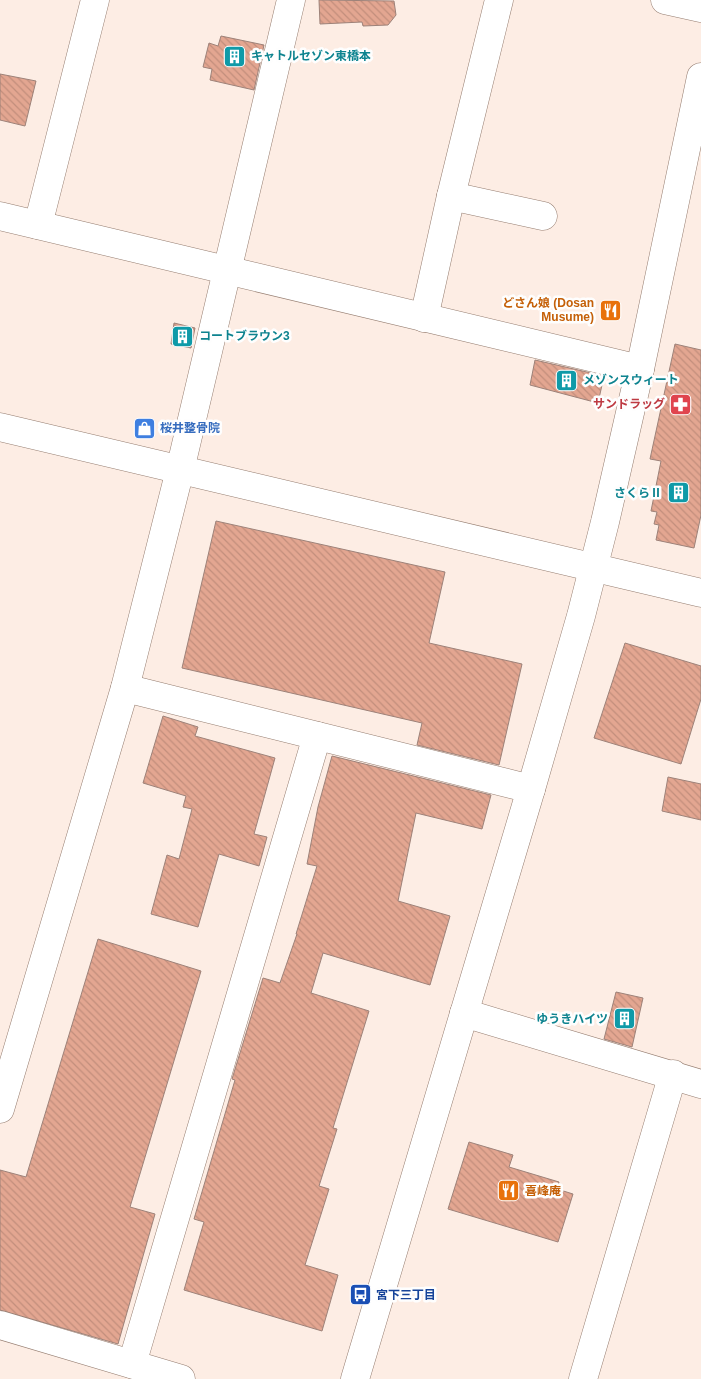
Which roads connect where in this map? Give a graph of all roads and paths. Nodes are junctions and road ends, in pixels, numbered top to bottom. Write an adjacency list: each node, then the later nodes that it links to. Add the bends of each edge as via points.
1 (95, 0): 10 (street)
2 (291, 0): 11 (street)
3 (500, 0): 7 (street)
4 (665, 0): 5 (street)
5 (701, 8)
6 (701, 77): 13 (street)
7 (451, 196): 9 (street); 12 (street)
8 (0, 216): 10 (street)
9 (543, 216)
10 (38, 225): 11 (street)
11 (226, 271): 12 (street); 15 (street)
12 (424, 318): 13 (street)
13 (640, 369): 16 (street)
14 (0, 427): 15 (street)
15 (180, 470): 16 (street); 18 (street)
16 (594, 568): 17 (street); 20 (street)
17 (701, 594)
18 (125, 688): 19 (street); 24 (street)
19 (317, 736): 20 (street); 26 (street)
20 (531, 789): 21 (street)
21 (464, 1013): 22 (street); 28 (street)
22 (673, 1074): 23 (street); 29 (street)
23 (701, 1084)
24 (0, 1110)
25 (0, 1325): 26 (street)
26 (132, 1364): 27 (street)
27 (181, 1379)
28 (355, 1379)
29 (582, 1379)

